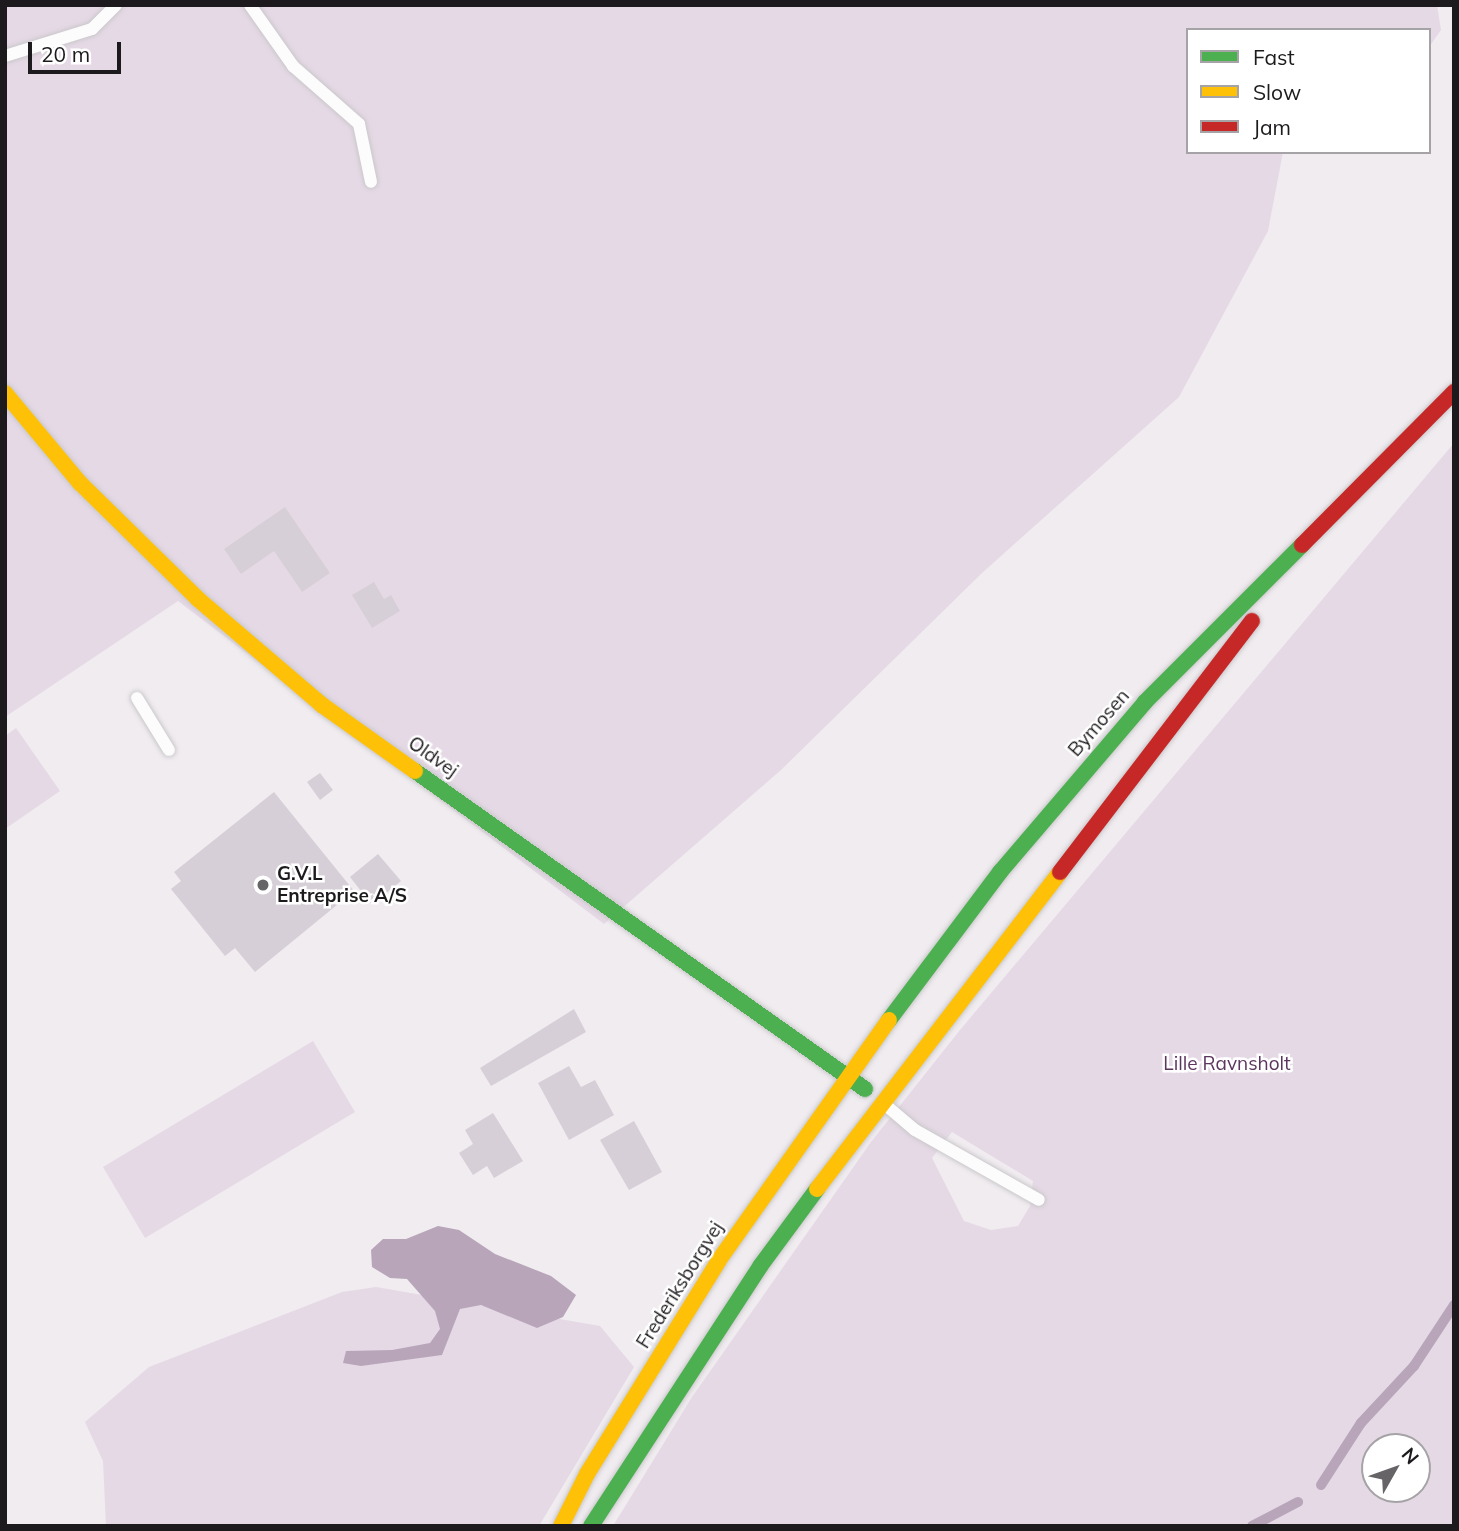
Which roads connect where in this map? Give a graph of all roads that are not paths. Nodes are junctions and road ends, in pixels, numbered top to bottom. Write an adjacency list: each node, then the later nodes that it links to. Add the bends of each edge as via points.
1 (116, 5): 3 (lane, via 92,29)
2 (250, 5): 4 (lane, via 293,66 359,124)
3 (5, 56)
4 (371, 183)
5 (1454, 392): 7 (street, Bymosen)
6 (5, 393): 10 (street, Oldvej, via 80,483 158,561 322,705)
7 (1417, 427): 10 (street, Bymosen, via 1145,702 1000,872); 11 (street, Bymosen, via 1227,651)
8 (137, 698): 9 (lane)
9 (169, 750)
10 (847, 1076): 11 (street, Oldvej); 13 (street, Frederiksborgvej, via 719,1260 587,1474)
11 (882, 1102): 12 (lane, via 915,1130); 14 (street, via 761,1265)
12 (1039, 1200)
13 (561, 1526)
14 (591, 1526)

